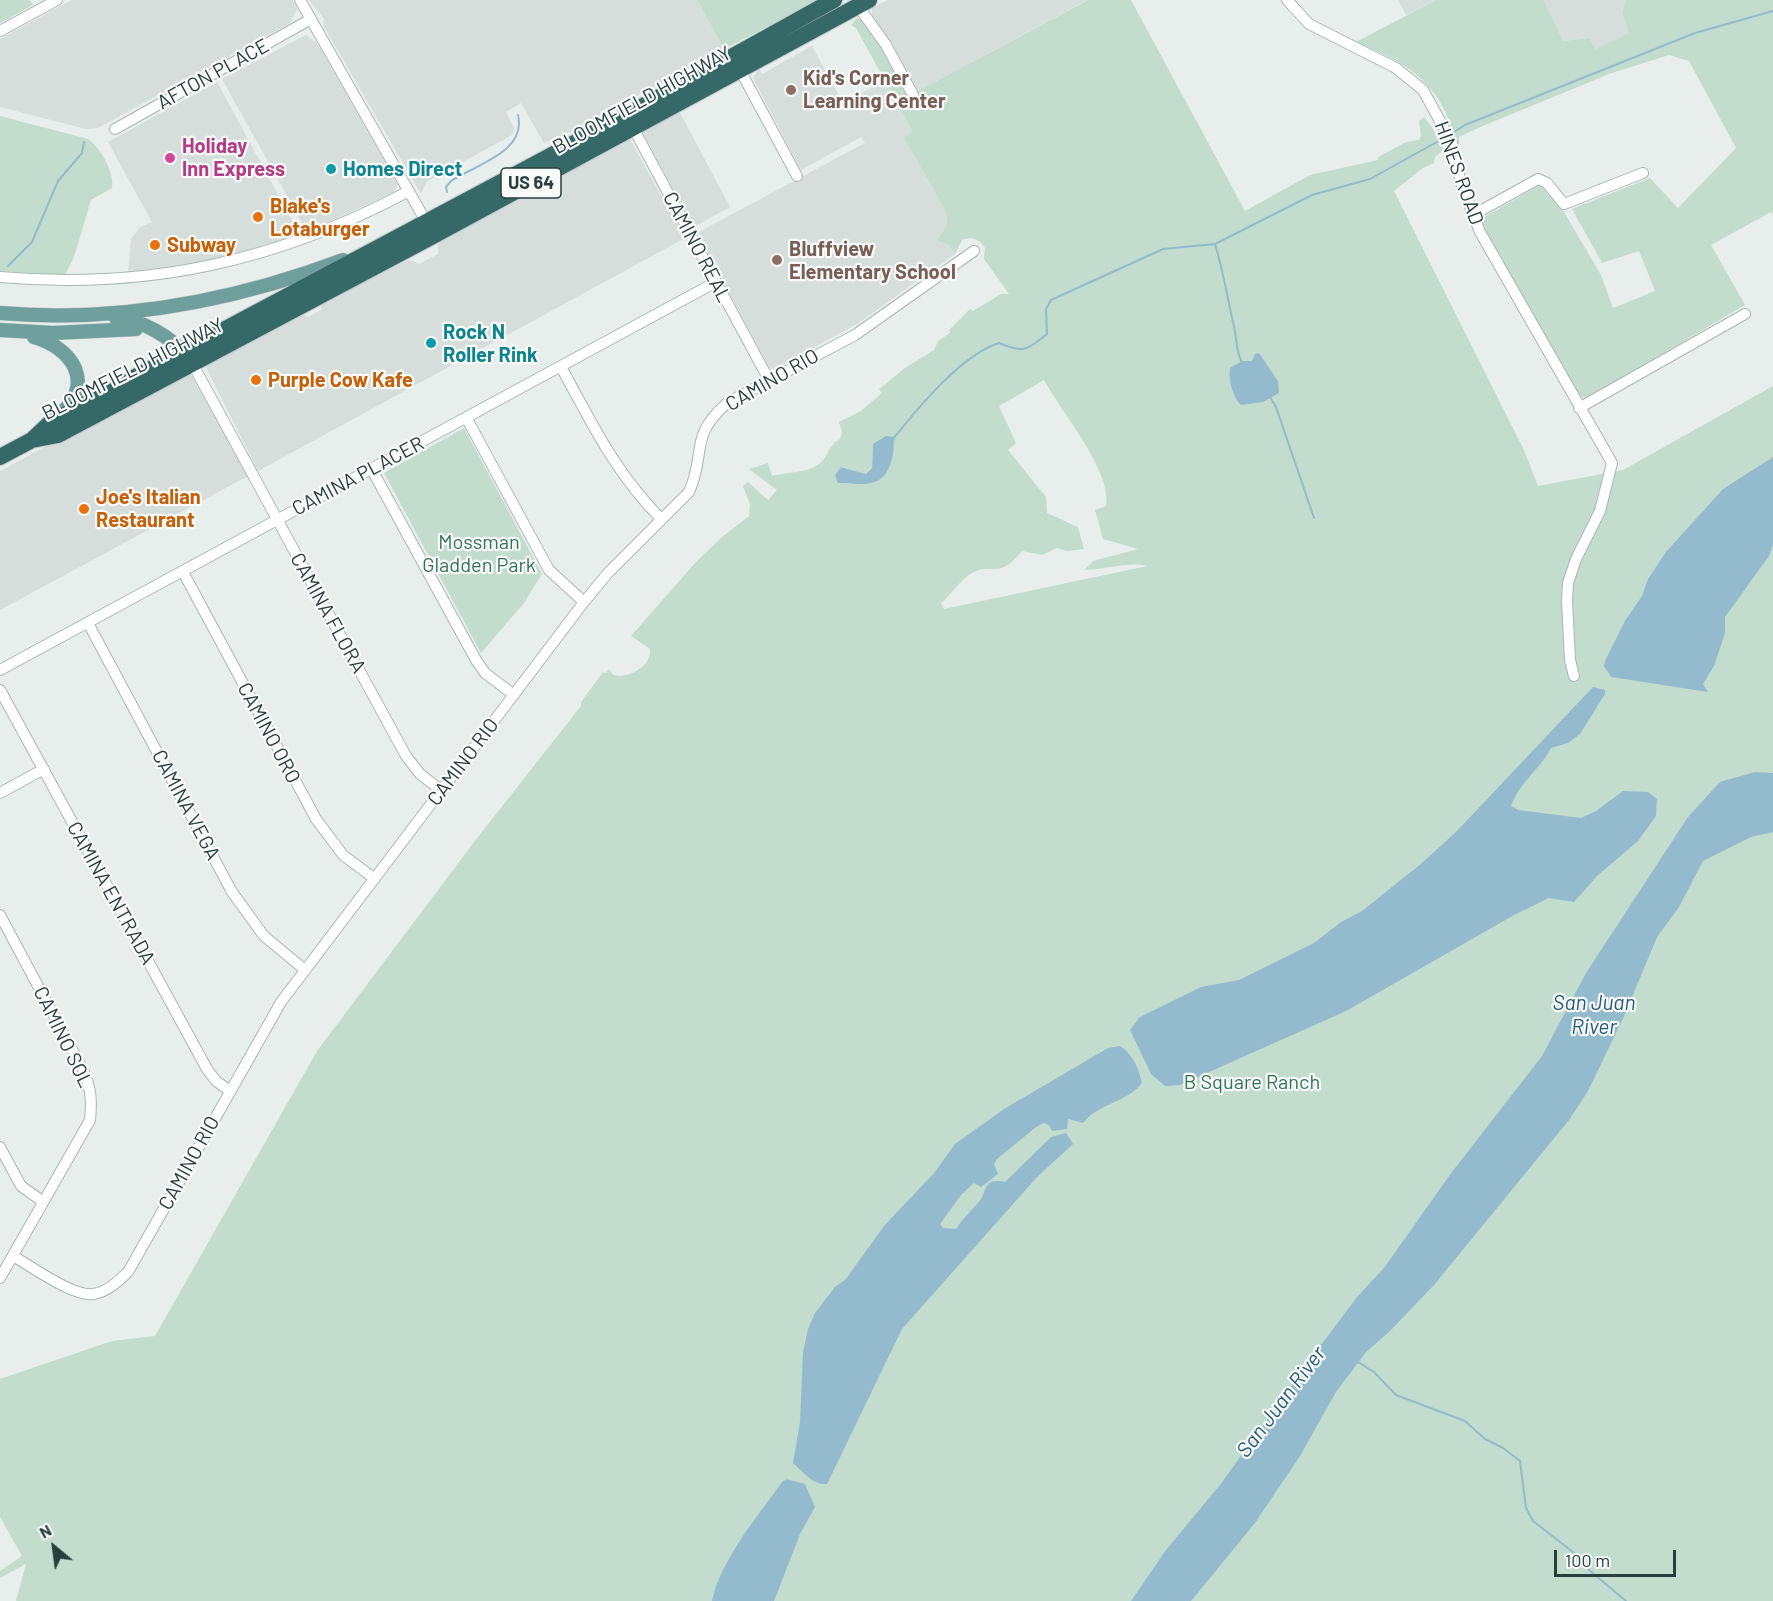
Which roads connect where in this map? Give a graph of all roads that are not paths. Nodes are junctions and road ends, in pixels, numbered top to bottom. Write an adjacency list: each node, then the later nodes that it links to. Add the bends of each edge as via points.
1 (57, 0): 7 (street)
2 (300, 0): 6 (street)
3 (834, 0): 10 (highway, BLOOMFIELD HIGHWAY / US 64)
4 (1287, 0): 15 (street, HINES ROAD, via 1309,24 1396,68 1423,90 1452,143)
5 (860, 2): 8 (highway, BLOOMFIELD HIGHWAY / US 64); 9 (street)
6 (311, 19): 11 (street, AFTON PLACE); 14 (street)
7 (0, 31)
8 (740, 70): 10 (highway, BLOOMFIELD HIGHWAY / US 64); 13 (street)
9 (913, 95)
10 (630, 121): 16 (highway, BLOOMFIELD HIGHWAY / US 64); 20 (street, CAMINO REAL)
11 (115, 129)
12 (1643, 173): 15 (street, via 1564,204 1547,183 1538,179)
13 (797, 176)
14 (409, 191): 16 (street); 19 (street, via 306,239 210,267 102,280)
15 (1473, 215): 30 (street, HINES ROAD)
16 (430, 229): 17 (highway, BLOOMFIELD HIGHWAY / US 64); 27 (highway, BLOOMFIELD HIGHWAY / US 64)
17 (381, 244): 23 (main road, via 271,284 197,303 132,311); 27 (highway, BLOOMFIELD HIGHWAY / US 64)
18 (974, 251): 29 (street, CAMINO RIO, via 855,335)
19 (0, 277)
20 (716, 282): 28 (street, CAMINA PLACER); 29 (street, CAMINO REAL)
21 (0, 313): 23 (main road)
22 (1745, 314): 30 (street)
23 (27, 315): 24 (main road, via 124,319)
24 (152, 329): 26 (main road); 27 (main road)
25 (0, 330): 26 (main road)
26 (15, 332): 32 (main road, via 55,344 74,365 76,393)
27 (188, 357): 32 (highway, BLOOMFIELD HIGHWAY / US 64); 33 (highway, BLOOMFIELD HIGHWAY / US 64, via 58,435); 37 (street, CAMINA FLORA)
28 (561, 367): 31 (street, CAMINA PLACER); 36 (street, via 613,463)
29 (769, 380): 36 (street, CAMINO RIO, via 727,403 703,429 696,477 689,492)
30 (1579, 408): 42 (street, HINES ROAD, via 1612,463 1600,511 1568,583)
31 (467, 419): 35 (street, CAMINA PLACER); 39 (street, via 545,564)
32 (51, 422): 33 (highway, BLOOMFIELD HIGHWAY / US 64)
33 (32, 440): 34 (highway, US 64)
34 (0, 457)
35 (371, 468): 37 (street, CAMINA PLACER); 44 (street, via 471,652 485,673)
36 (661, 519): 39 (street, CAMINO RIO)
37 (277, 520): 38 (street, CAMINA PLACER); 46 (street, CAMINA FLORA, via 406,756 420,774)
38 (183, 572): 40 (street, CAMINA PLACER); 48 (street, CAMINO ORO, via 316,819 343,855)
39 (584, 602): 44 (street, CAMINO RIO)
40 (88, 623): 41 (street, CAMINA PLACER); 50 (street, CAMINA VEGA, via 236,897 264,936)
41 (0, 670)
42 (1574, 676)
43 (0, 690): 45 (street, CAMINA ENTRADA)
44 (514, 695): 46 (street, CAMINO RIO)
45 (44, 769): 47 (street); 51 (street, CAMINA ENTRADA, via 207,1069)
46 (442, 791): 48 (street, CAMINO RIO)
47 (0, 794)
48 (375, 879): 50 (street, CAMINO RIO)
49 (0, 915): 53 (street, CAMINO SOL, via 90,1085 90,1120)
50 (305, 970): 51 (street, CAMINO RIO, via 272,1017)
51 (230, 1090): 54 (street, CAMINO RIO, via 128,1272 113,1286 92,1294 74,1290)
52 (0, 1147): 53 (street, via 21,1186)
53 (42, 1201): 54 (street, CAMINO SOL)
54 (13, 1256): 55 (street, CAMINO SOL)
55 (0, 1278)

